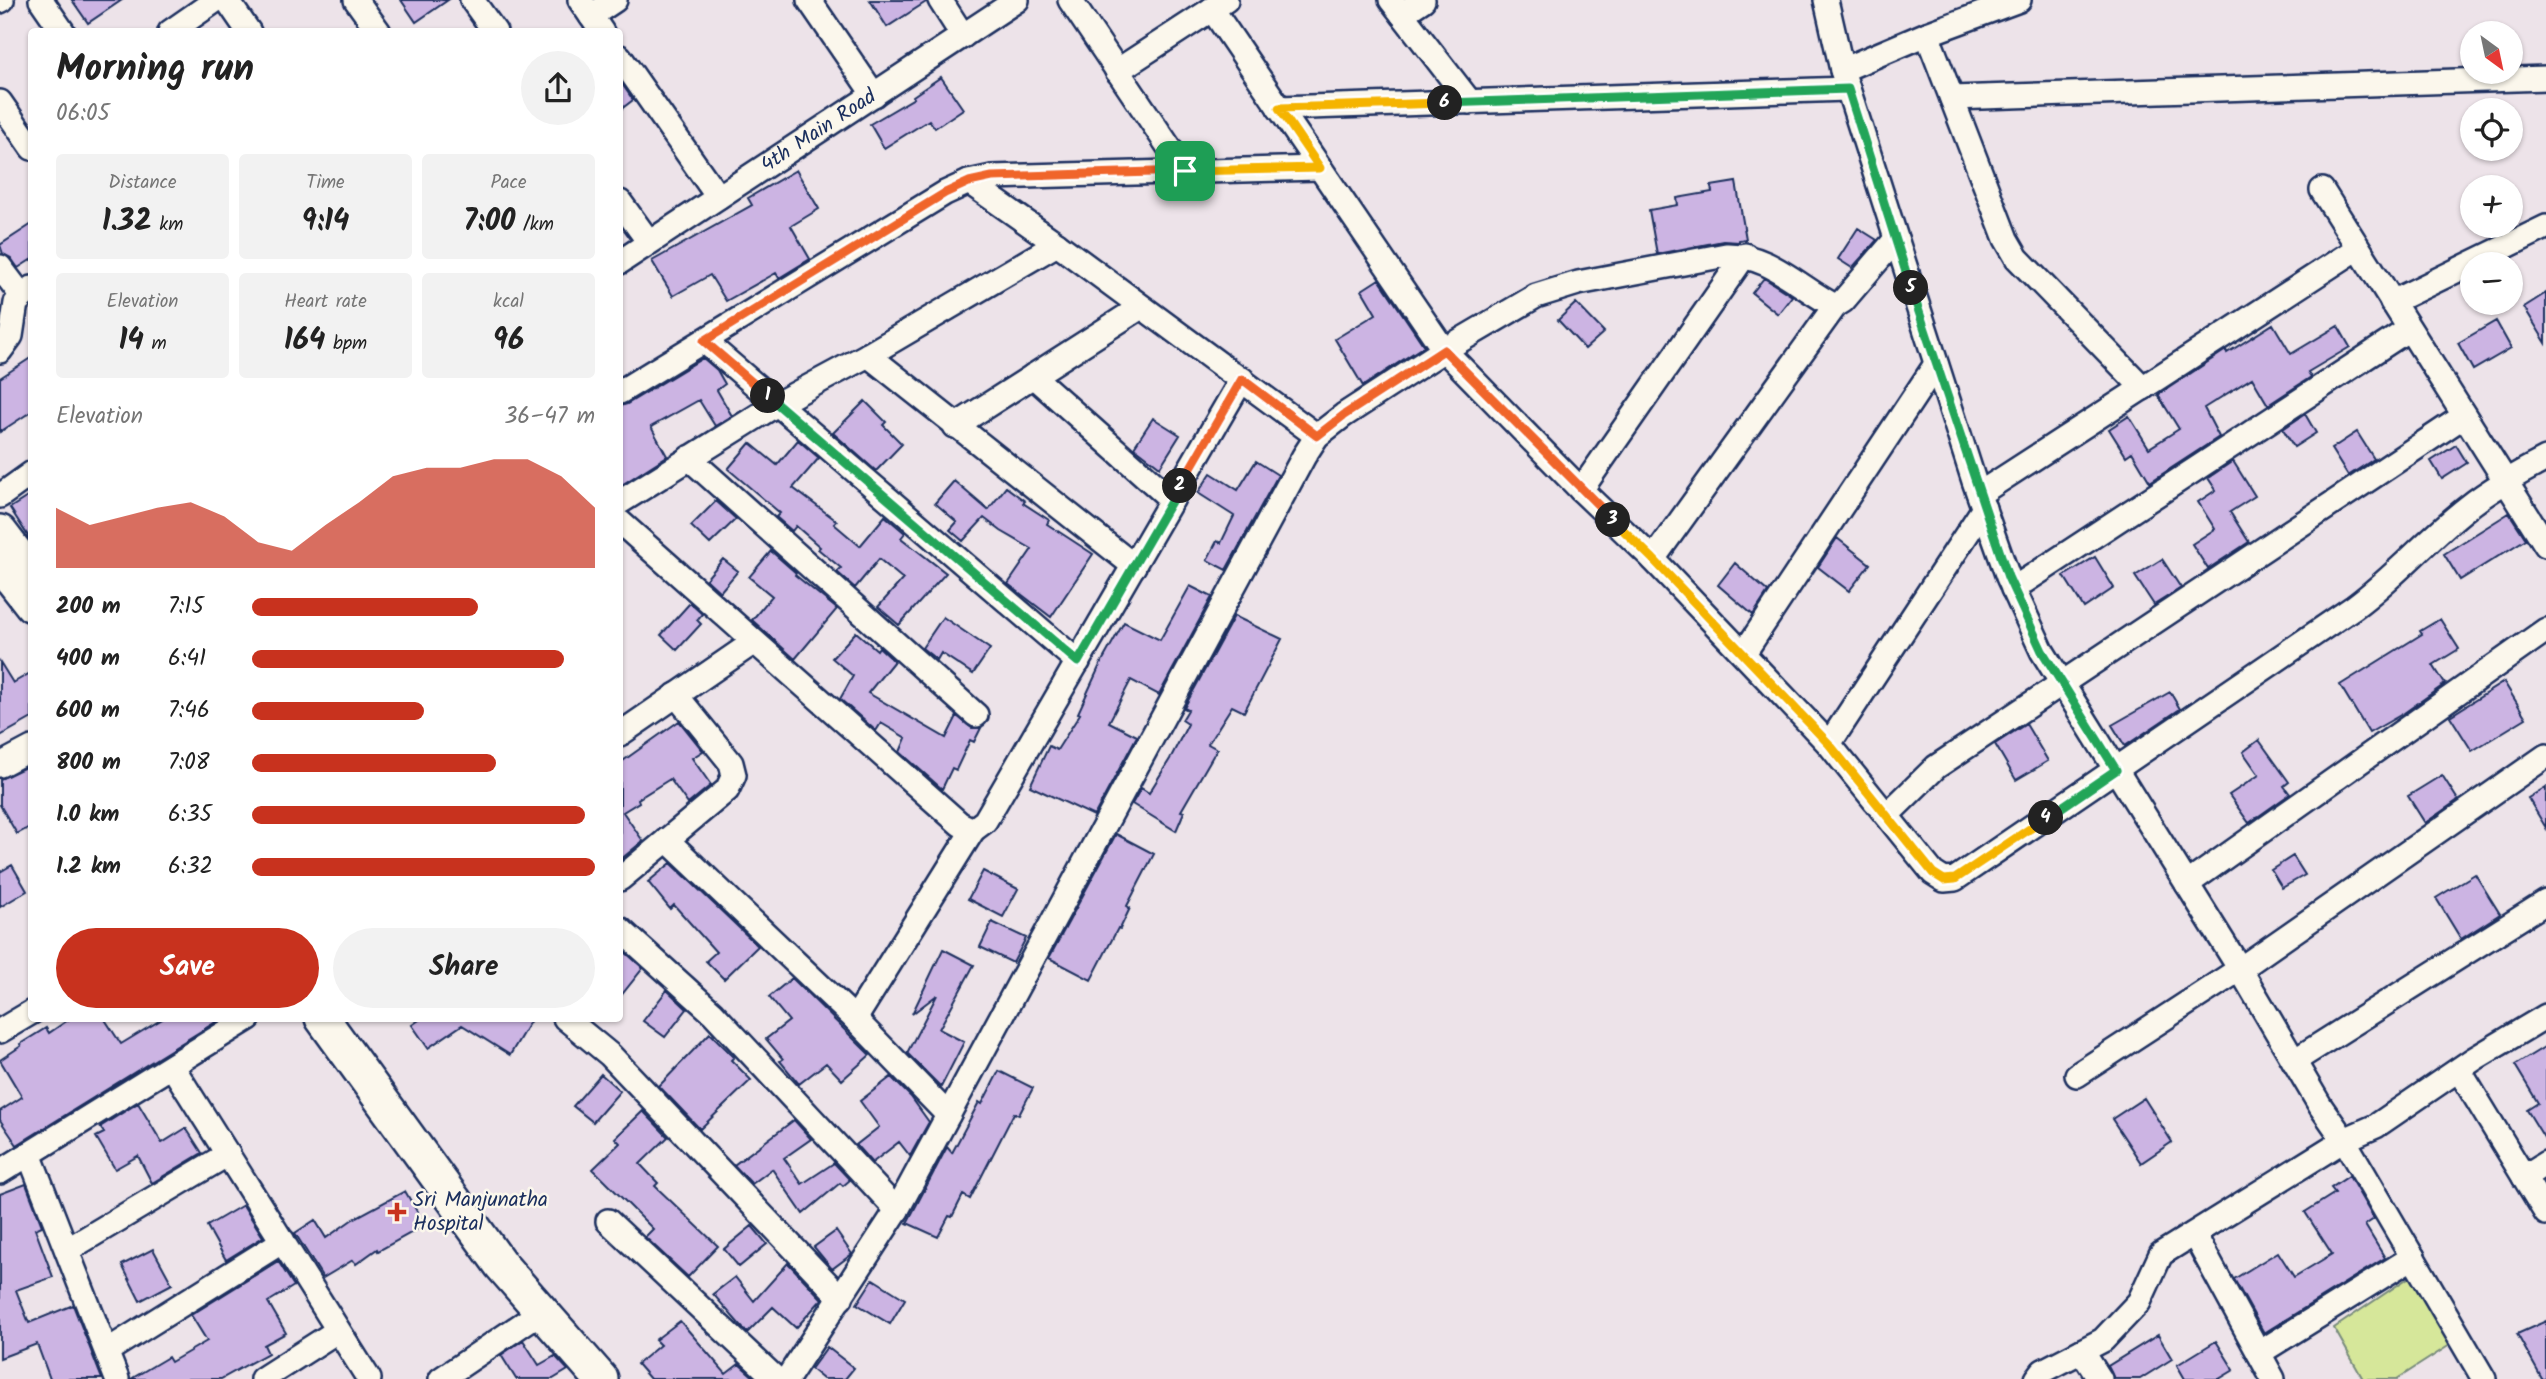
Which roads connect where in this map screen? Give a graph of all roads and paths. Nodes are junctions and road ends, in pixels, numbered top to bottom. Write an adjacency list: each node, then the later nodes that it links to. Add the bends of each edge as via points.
1 (41, 0): 17 (street)
2 (216, 0): 18 (street)
3 (227, 0): 19 (street)
4 (356, 0): 20 (street)
5 (472, 0): 21 (street)
6 (615, 0): 16 (street)
7 (809, 0): 28 (street)
8 (940, 0): 23 (street)
9 (1017, 0): 23 (street, 4th Main Road)
10 (1070, 0): 25 (street)
11 (1423, 0): 15 (street)
12 (1826, 0): 27 (street)
13 (2019, 0): 22 (street)
14 (1219, 4): 25 (street); 32 (street)
15 (1397, 7): 31 (street)
16 (591, 16)
17 (60, 28)
18 (176, 28)
19 (246, 28)
20 (376, 28)
21 (492, 28)
22 (1927, 34): 27 (street); 29 (street)
23 (963, 36): 28 (street, 4th Main Road)
24 (623, 61): 38 (street)
25 (1117, 71): 35 (street)
26 (2546, 78): 29 (street)
27 (1845, 80): 31 (street); 41 (street)
28 (874, 94): 38 (street, 4th Main Road)
29 (1952, 98): 60 (street, via 2017,258)
30 (0, 102): 33 (street)
31 (1470, 102): 32 (street)
32 (1279, 108): 34 (street)
33 (28, 142)
34 (1320, 168): 35 (street); 54 (street)
35 (1185, 171): 36 (street, via 992,177)
36 (969, 182): 43 (street); 53 (street)
37 (2322, 190): 44 (street)
38 (718, 197): 42 (street, 4th Main Road)
39 (623, 206): 42 (street)
40 (2546, 228): 49 (street)
41 (1896, 239): 50 (street); 57 (street)
42 (649, 243): 46 (street, 4th Main Road)
43 (1057, 244): 51 (street); 56 (street)
44 (2358, 248): 49 (street); 60 (street)
45 (1745, 255): 50 (street); 54 (street, via 1578,283 1536,296); 70 (street)
46 (623, 260)
47 (0, 267): 48 (street)
48 (27, 292): 55 (street, via 16,303 11,336)
49 (2392, 302): 52 (street)
50 (1835, 306): 78 (street)
51 (1141, 307): 58 (street); 59 (street)
52 (2410, 329): 63 (street); 81 (street)
53 (704, 341): 61 (street); 62 (street)
54 (1444, 350): 65 (street); 70 (street)
55 (0, 351)
56 (868, 355): 62 (street); 64 (street)
57 (1936, 364): 74 (street); 84 (street)
58 (1032, 376): 64 (street); 73 (street)
59 (1242, 379): 65 (street); 73 (street)
60 (2143, 388): 74 (street)
61 (623, 390)
62 (777, 404): 66 (street); 85 (street)
63 (2465, 416): 69 (street); 86 (street)
64 (955, 426): 79 (street)
65 (1317, 436): 115 (street)
66 (690, 458): 72 (street); 88 (street)
67 (2546, 459): 69 (street)
68 (28, 476): 71 (street)
69 (2505, 481): 77 (street); 94 (street, via 2466,508 2362,601)
70 (1581, 490): 78 (street)
71 (0, 496)
72 (623, 500)
73 (1172, 500): 79 (street)
74 (1981, 501): 81 (street); 90 (street)
75 (623, 525): 83 (street)
76 (0, 532): 80 (main road)
77 (2546, 545)
78 (1653, 559): 84 (street)
79 (1134, 566): 85 (street)
80 (16, 585)
81 (2013, 589): 86 (street)
82 (2546, 630): 99 (street)
83 (754, 642): 87 (street); 96 (street, via 960,824)
84 (1744, 653): 90 (street)
85 (1078, 662): 96 (street, via 985,821)
86 (2062, 684): 94 (street); 95 (street, via 1936,767)
87 (676, 695): 89 (street); 97 (street, via 731,762 734,775 727,790)
88 (976, 715)
89 (623, 731)
90 (1829, 744): 95 (street)
91 (28, 750): 93 (street)
92 (2546, 756): 102 (street)
93 (0, 765)
94 (2116, 770): 95 (street, via 1955,879 1944,880 1933,873); 99 (street)
95 (1887, 815)
96 (974, 830): 105 (street)
97 (667, 840): 98 (street); 105 (street)
98 (623, 877)
99 (2187, 884): 102 (street)
100 (2546, 902): 111 (street)
101 (623, 932): 122 (street, via 713,1013)
102 (2240, 969): 111 (street); 114 (street)
103 (28, 1014): 110 (street)
104 (2546, 1016): 113 (street)
105 (855, 1019): 115 (street)
106 (243, 1022): 112 (street)
107 (325, 1022): 130 (main road, via 501,1265)
108 (352, 1022): 135 (main road, via 487,1218)
109 (570, 1022): 129 (street, via 610,1055)
110 (0, 1031)
111 (2294, 1061): 116 (street)
112 (173, 1066): 117 (street); 118 (street)
113 (2459, 1070): 116 (street, via 2376,1126); 121 (street)
114 (2077, 1074)
115 (948, 1115): 122 (street)
116 (2344, 1140): 125 (street); 128 (street)
117 (228, 1153): 126 (street); 127 (street)
118 (29, 1154): 120 (street); 127 (street)
119 (2546, 1163): 121 (street)
120 (0, 1172)
121 (2524, 1177): 123 (street)
122 (897, 1210): 129 (street)
123 (2546, 1213)
124 (608, 1221): 140 (street)
125 (2193, 1234): 133 (street, via 2161,1254 2139,1302 2103,1340); 134 (street)
126 (283, 1241): 131 (street); 132 (street)
127 (67, 1250): 132 (street)
128 (2413, 1257): 134 (street); 145 (street)
129 (841, 1298): 141 (street)
130 (542, 1311): 135 (main road); 139 (street)
131 (337, 1331): 137 (street); 138 (street)
132 (107, 1351): 136 (street)
133 (2082, 1351): 142 (street); 143 (street)
134 (2259, 1353): 144 (street)
135 (607, 1377)
136 (117, 1379)
137 (262, 1379)
138 (369, 1379)
139 (441, 1379)
140 (776, 1379)
141 (787, 1379)
142 (2036, 1379)
143 (2100, 1379)
144 (2273, 1379)
145 (2484, 1379)

